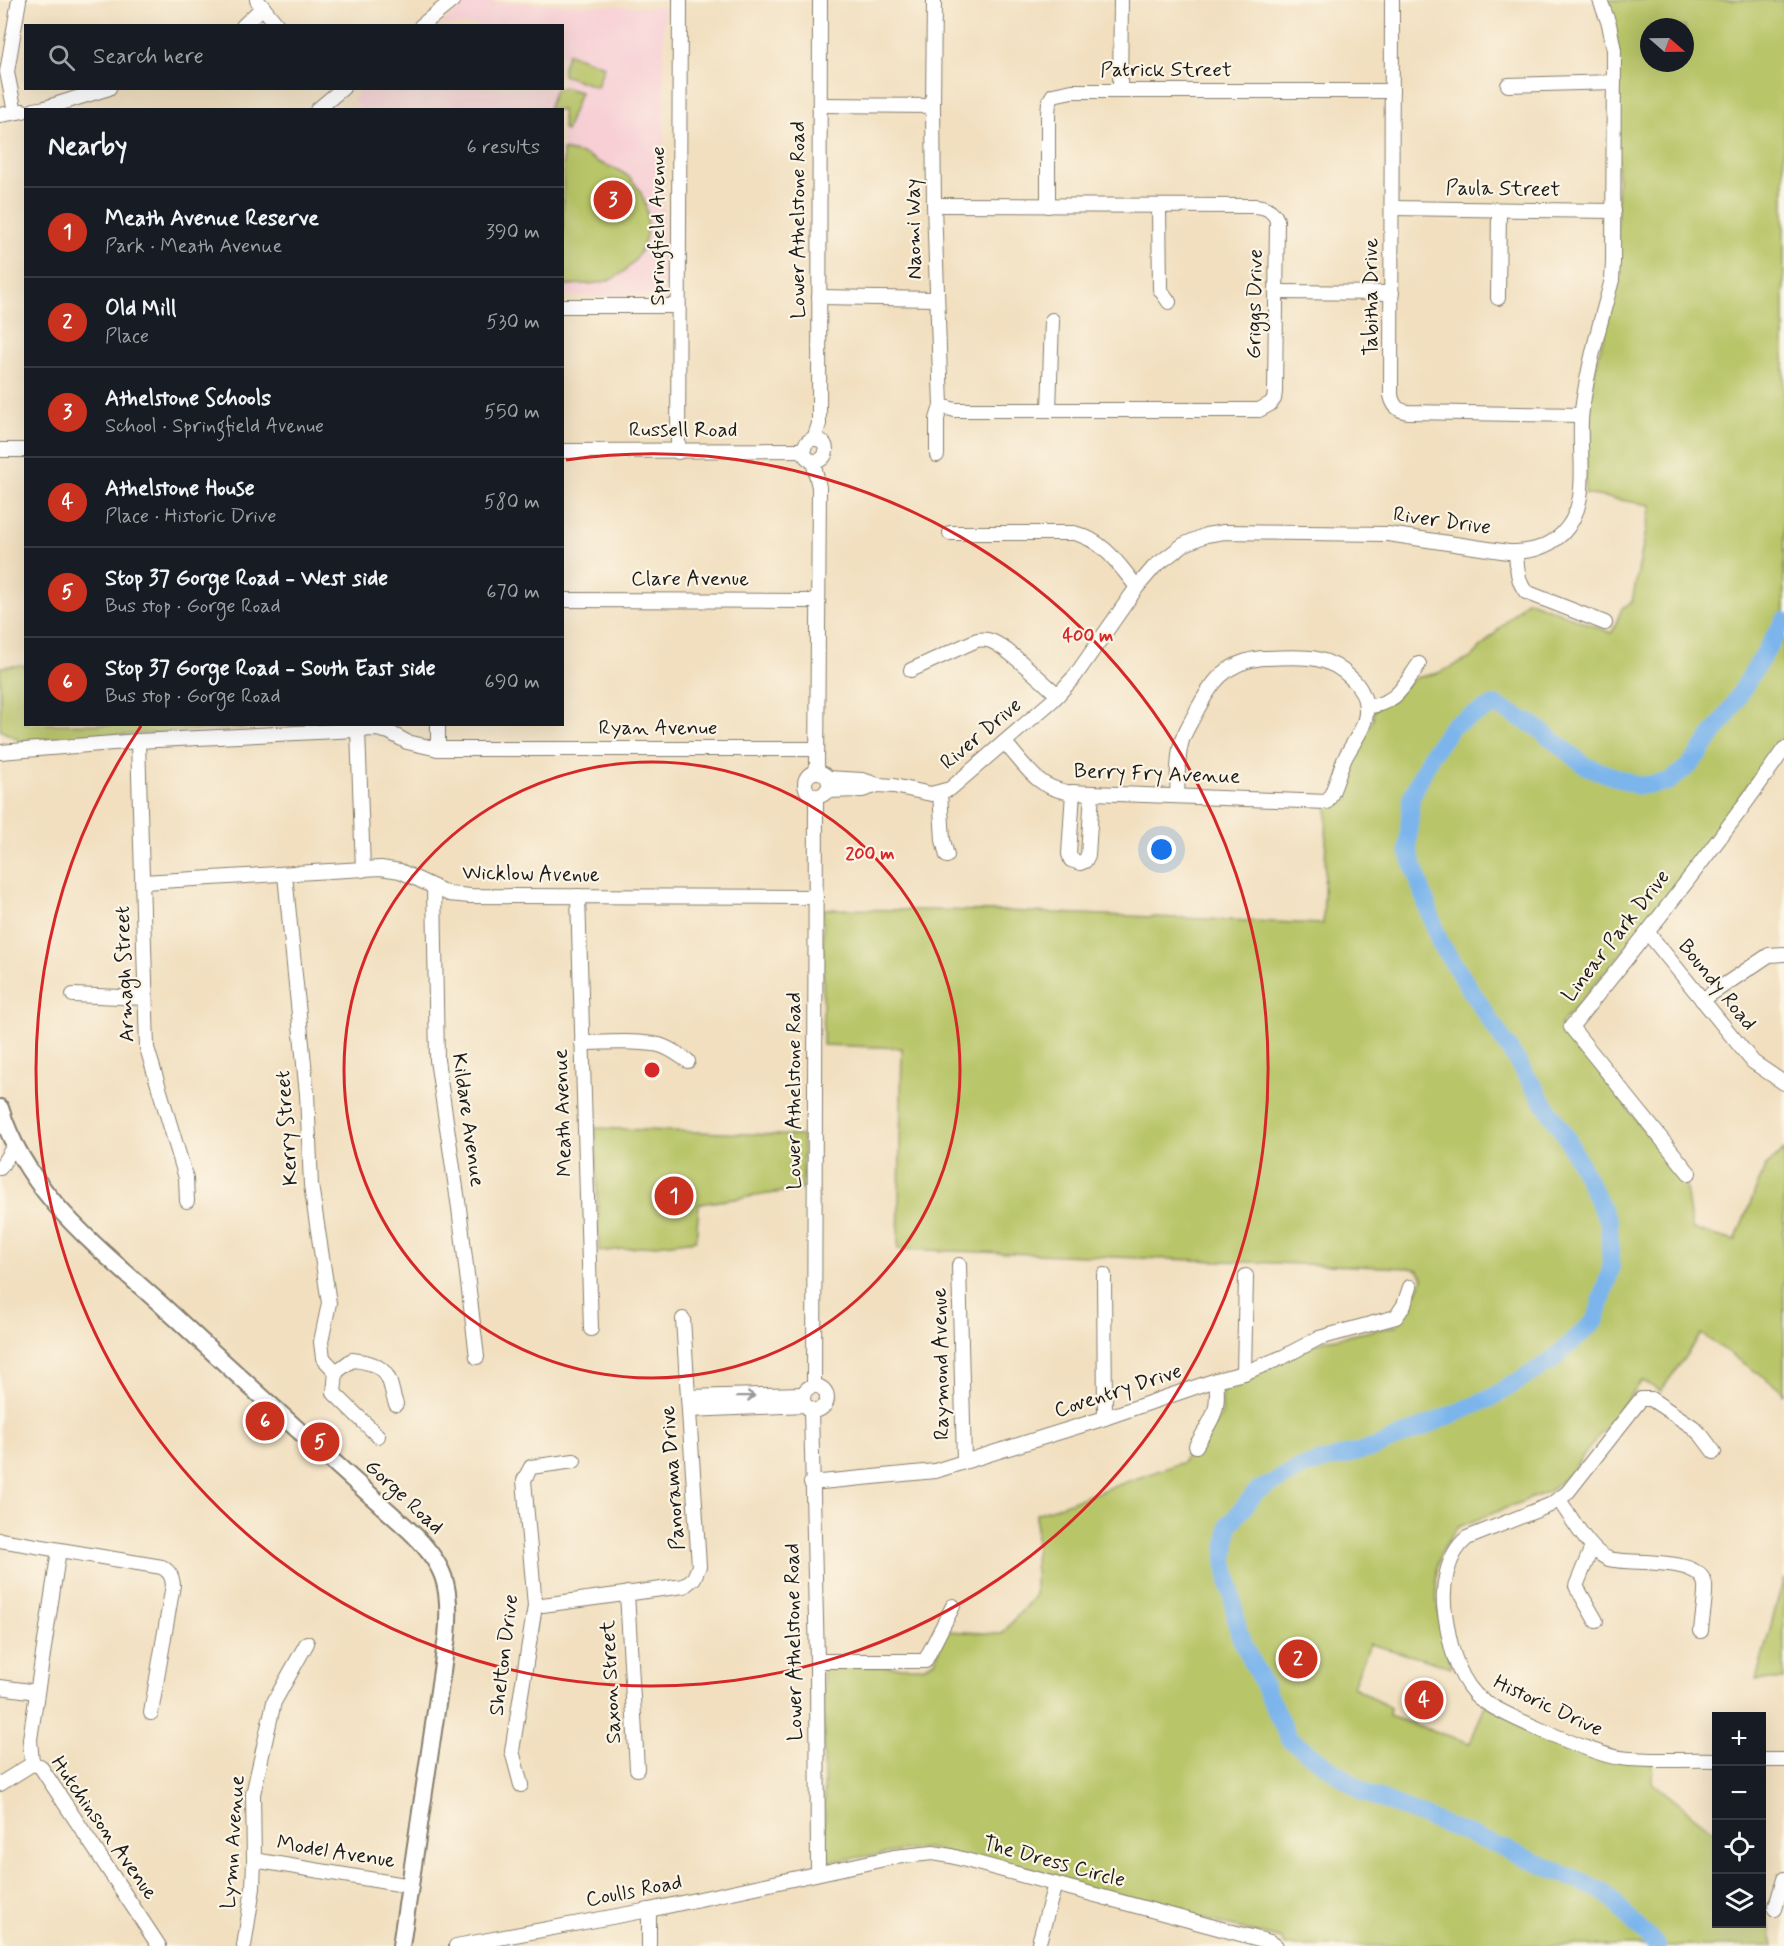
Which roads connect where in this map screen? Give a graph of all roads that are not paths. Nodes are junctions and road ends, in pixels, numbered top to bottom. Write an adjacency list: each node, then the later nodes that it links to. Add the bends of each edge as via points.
1 (19, 0): 23 (street, via 7,72)
2 (453, 0): 12 (street)
3 (680, 0): 38 (street, Springfield Avenue)
4 (820, 0): 19 (street, Lower Athelstone Road)
5 (934, 0): 20 (street, Naomi Way)
6 (1121, 0): 17 (street)
7 (1392, 0): 18 (street, Tabitha Drive)
8 (1600, 0): 13 (street, River Drive, via 1614,50)
9 (260, 3): 10 (street); 11 (street)
10 (244, 24)
11 (276, 24)
12 (423, 24)
13 (1614, 82): 14 (street); 30 (street, River Drive)
14 (1508, 85)
15 (103, 90): 21 (street)
16 (335, 91): 22 (street)
17 (1120, 91): 18 (street, Patrick Street); 26 (street, Patrick Street, via 1053,95 1048,114)
18 (1392, 91): 28 (street, Tabitha Drive)
19 (819, 105): 20 (street); 33 (street, Lower Athelstone Road)
20 (933, 106): 25 (street, Naomi Way)
21 (45, 108)
22 (319, 108)
23 (20, 111): 24 (street)
24 (0, 115)
25 (934, 205): 26 (street, Griggs Drive); 35 (street, Naomi Way)
26 (1048, 206): 27 (street, Griggs Drive)
27 (1159, 207): 31 (street, Griggs Drive, via 1269,209 1277,220); 36 (street, via 1160,289)
28 (1392, 208): 29 (street, Paula Street); 32 (street, Tabitha Drive)
29 (1500, 210): 30 (street, Paula Street); 34 (street)
30 (1614, 211): 42 (street, River Drive, via 1612,280)
31 (1277, 292): 32 (street); 41 (street, Griggs Drive, via 1274,399 1265,408)
32 (1392, 293): 42 (street, Tabitha Drive, via 1391,395 1396,408 1409,412)
33 (819, 297): 35 (street); 43 (street, Lower Athelstone Road, via 819,424)
34 (1498, 297)
35 (937, 299): 40 (street, Naomi Way)
36 (1169, 302)
37 (564, 306): 38 (street)
38 (678, 306): 48 (street, Springfield Avenue)
39 (1052, 320): 41 (street)
40 (941, 406): 41 (street, Griggs Drive, via 955,410); 49 (street, Naomi Way)
41 (1049, 410)
42 (1581, 415): 52 (street, River Drive, via 1581,490 1575,515 1554,541 1535,550)
43 (814, 439): 46 (street); 50 (street, via 823,443 826,450 823,458)
44 (0, 450): 45 (street)
45 (24, 450)
46 (804, 450): 48 (street, Russell Road); 50 (street)
47 (564, 451): 48 (street, Russell Road)
48 (678, 452)
49 (937, 455)
50 (813, 461): 55 (street, Lower Athelstone Road, via 819,487)
51 (950, 533): 53 (street, via 1074,533 1096,541)
52 (1516, 552): 53 (street, River Drive, via 1388,534 1224,532 1183,545 1154,567); 56 (street, via 1517,571 1526,592)
53 (1137, 587): 59 (street, River Drive)
54 (564, 600): 55 (street, Clare Avenue)
55 (817, 601): 66 (street, Lower Athelstone Road)
56 (1605, 623)
57 (1419, 664): 60 (street, via 1392,699)
58 (911, 670): 59 (street, via 984,639 1005,650)
59 (1058, 695): 64 (street, River Drive)
60 (1366, 706): 73 (street, Berry Fry Avenue, via 1363,725 1327,802); 73 (street, via 1355,682 1329,661 1254,658 1232,666 1212,685 1181,742)
61 (438, 726): 65 (street)
62 (358, 730): 63 (street, Ryan Avenue); 65 (street, Ryan Avenue, via 389,732 407,742); 75 (street)
63 (138, 741): 67 (street, Ryan Avenue); 77 (street, Armagh Street)
64 (1005, 743): 70 (street, Berry Fry Avenue, via 1038,781 1056,790); 71 (street, River Drive)
65 (438, 749): 66 (street, Ryan Avenue)
66 (816, 749): 69 (street, Lower Athelstone Road)
67 (0, 752)
68 (1782, 757): 81 (street, Linear Park Drive)
69 (822, 784): 71 (street, River Drive, via 862,780); 80 (street, Lower Athelstone Road)
70 (1073, 792): 72 (street, Berry Fry Avenue); 72 (street, via 1069,854 1071,860 1080,863 1088,855)
71 (940, 793): 74 (street)
72 (1092, 793): 73 (street, Berry Fry Avenue)
73 (1178, 795)
74 (947, 856)
75 (363, 870): 76 (street, Wicklow Avenue); 78 (street, Wicklow Avenue, via 400,871)
76 (285, 875): 77 (street, Wicklow Avenue); 101 (street, Kerry Street, via 307,1095 311,1185 329,1303 321,1342 323,1358)
77 (142, 882): 84 (street, Armagh Street)
78 (434, 887): 79 (street, Wicklow Avenue, via 449,894 470,896); 100 (street, Kildare Avenue, via 436,1060)
79 (578, 896): 80 (street, Wicklow Avenue); 86 (street, Meath Avenue)
80 (816, 897): 104 (street, Lower Athelstone Road)
81 (1648, 933): 85 (street, Boundy Road); 92 (street, Linear Park Drive, via 1571,1027)
82 (1784, 954): 85 (street, via 1769,955)
83 (74, 995): 84 (street)
84 (145, 998): 93 (street, Armagh Street, via 147,1048 186,1178)
85 (1702, 1000): 88 (street, Boundy Road, via 1753,1062)
86 (582, 1042): 87 (street, via 659,1045); 99 (street, Meath Avenue)
87 (688, 1061)
88 (1784, 1083)
89 (0, 1108): 90 (main road, Gorge Road)
90 (14, 1146): 91 (street); 139 (main road, Gorge Road, via 74,1227 415,1536 440,1568 449,1616)
91 (0, 1168)
92 (1689, 1173)
93 (188, 1200)
94 (960, 1265): 112 (street, Raymond Avenue)
95 (1104, 1275): 107 (street)
96 (1246, 1276): 102 (street)
97 (1410, 1287): 102 (street, Coventry Drive, via 1396,1317 1319,1338)
98 (683, 1319): 106 (street, Panorama Drive)
99 (591, 1329)
100 (477, 1357)
101 (336, 1372): 105 (street, via 352,1360 373,1364 389,1381); 108 (street, Kerry Street, via 334,1394)
102 (1244, 1373): 103 (street, Coventry Drive)
103 (1216, 1380): 107 (street, Coventry Drive); 109 (street, via 1218,1406)
104 (808, 1399): 106 (street); 113 (street, Lower Athelstone Road)
105 (396, 1404)
106 (689, 1404): 118 (street, Panorama Drive, via 699,1566 694,1578 684,1586)
107 (1105, 1418): 112 (street, Coventry Drive)
108 (378, 1436)
109 (1196, 1446)
110 (1714, 1452): 114 (street, Historic Drive, via 1693,1427 1651,1399 1641,1398 1575,1484)
111 (574, 1461): 119 (street, Shelton Drive, via 531,1467 524,1480)
112 (964, 1461): 113 (street, Coventry Drive, via 935,1471)
113 (812, 1483): 124 (street, Lower Athelstone Road)
114 (1558, 1500): 116 (street); 128 (street, Historic Drive, via 1467,1538 1452,1553 1444,1609 1450,1647 1465,1681 1485,1703 1613,1757)
115 (0, 1540): 117 (street)
116 (1592, 1546): 121 (street, via 1576,1586); 122 (street, via 1607,1558 1687,1567 1699,1574 1705,1585)
117 (59, 1550): 126 (street, Hutchinson Avenue); 127 (street, via 169,1571 173,1585)
118 (627, 1593): 119 (street, Panorama Drive); 132 (street, Saxon Street)
119 (535, 1606): 134 (street, Shelton Drive, via 512,1751)
120 (953, 1606): 124 (street, via 925,1661)
121 (1596, 1621)
122 (1701, 1631)
123 (307, 1643): 135 (street, Lymn Avenue, via 274,1702 253,1794)
124 (817, 1661): 136 (street, Lower Athelstone Road)
125 (0, 1686): 126 (street)
126 (37, 1692): 131 (street, Hutchinson Avenue, via 30,1739)
127 (151, 1713)
128 (1712, 1760)
129 (1766, 1760): 130 (street)
130 (1784, 1760)
131 (32, 1764): 133 (street); 142 (street, Hutchinson Avenue, via 40,1766)
132 (637, 1769)
133 (0, 1784)
134 (521, 1785)
135 (254, 1860): 139 (street, Model Avenue); 143 (street, Lymn Avenue)
136 (818, 1872): 138 (street, The Dress Circle, via 933,1853); 141 (street, Coulls Road)
137 (1784, 1879): 140 (street)
138 (1055, 1884): 147 (street); 148 (street, The Dress Circle)
139 (411, 1886): 144 (main road, Gorge Road)
140 (1775, 1909)
141 (649, 1910): 145 (street, Coulls Road); 146 (street)
142 (159, 1946)
143 (244, 1946)
144 (401, 1946)
145 (456, 1946)
146 (649, 1946)
147 (1038, 1946)
148 (1276, 1946)

